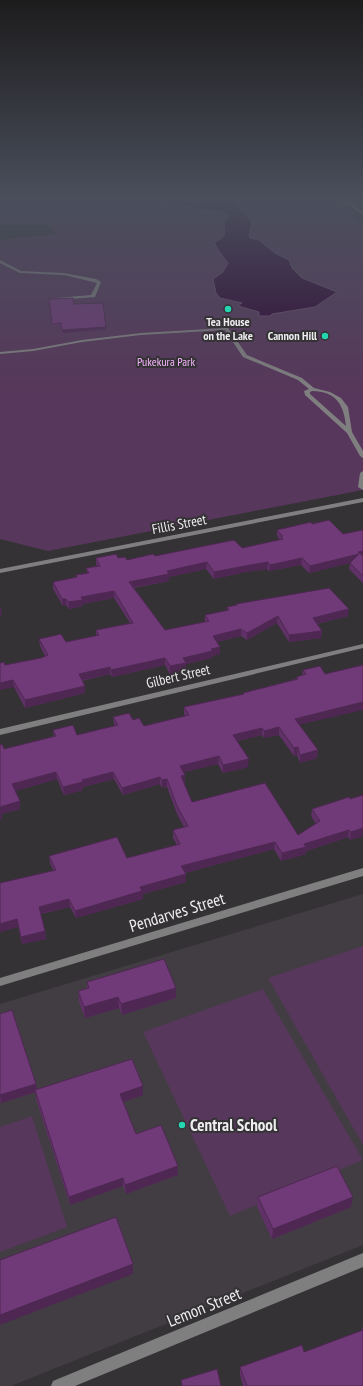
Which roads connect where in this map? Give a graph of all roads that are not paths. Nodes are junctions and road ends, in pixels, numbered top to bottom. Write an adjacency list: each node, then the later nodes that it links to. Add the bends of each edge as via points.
1 (3, 263): 2 (street, via 20,272 64,274 99,282 93,296)
2 (52, 300)
3 (0, 353): 4 (street, via 141,334 226,329 245,356 300,379)
4 (312, 389): 5 (street, via 308,394); 5 (street, via 322,391 345,406)
5 (350, 432): 6 (street)
6 (363, 456)
7 (363, 473): 8 (street)
8 (363, 488)
9 (363, 500): 10 (street, Fillis Street)
10 (0, 571)
11 (363, 646): 12 (street, Gilbert Street)
12 (0, 732)
13 (363, 872): 14 (street, Pendarves Street)
14 (0, 982)
15 (363, 1260): 16 (street, Lemon Street)
16 (58, 1386)

